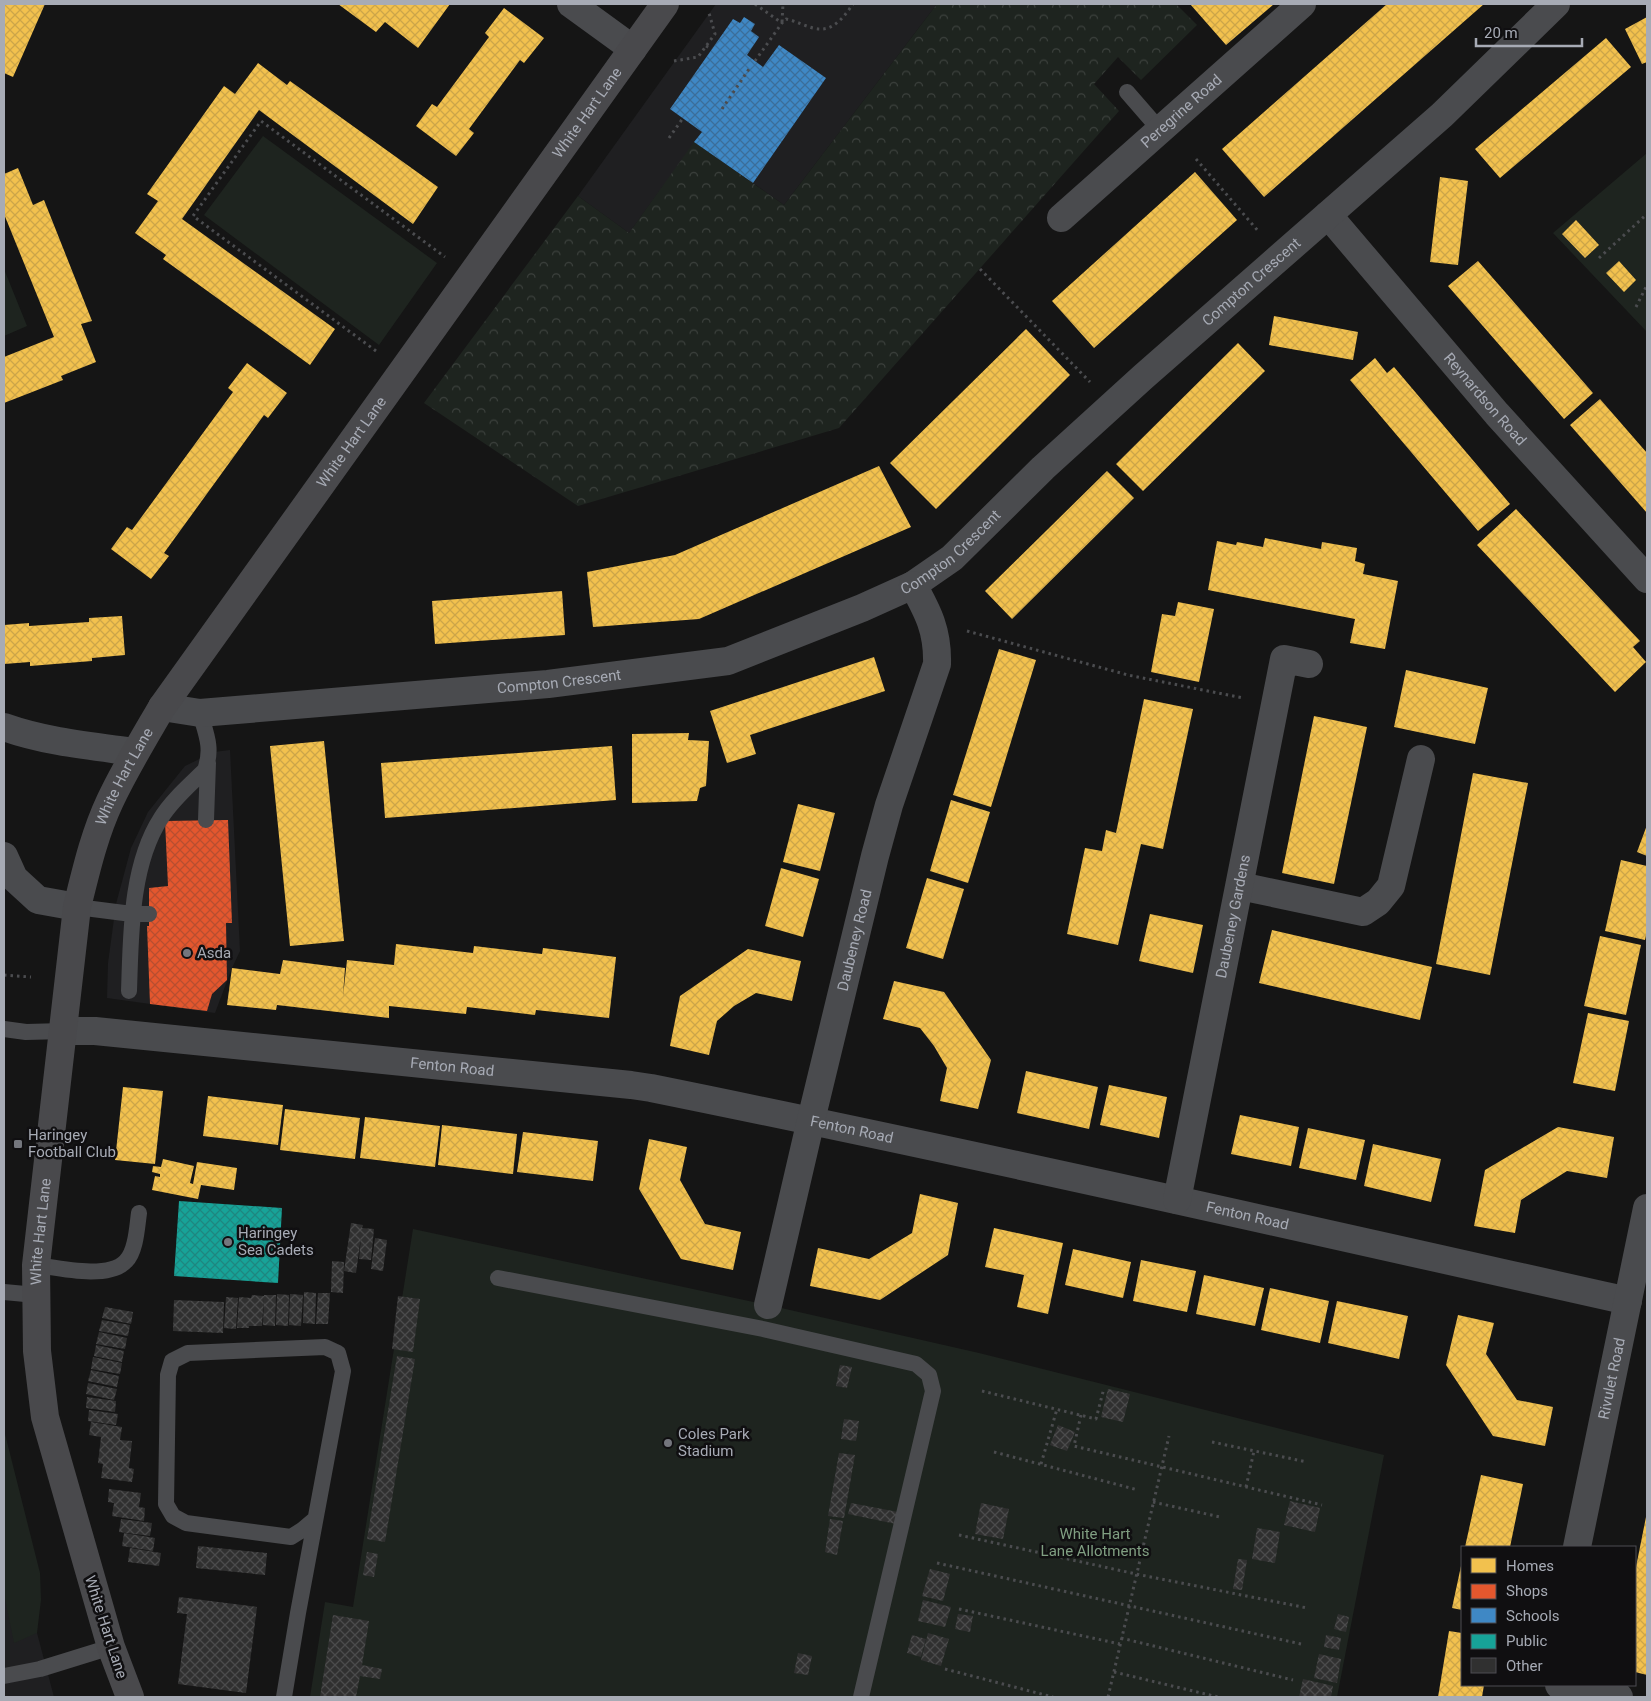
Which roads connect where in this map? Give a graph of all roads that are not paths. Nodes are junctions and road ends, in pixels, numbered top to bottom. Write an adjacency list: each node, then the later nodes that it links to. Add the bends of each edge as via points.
1 (571, 4): 5 (street)
2 (665, 4): 5 (street, White Hart Lane)
3 (1302, 4): 7 (street, Peregrine Road)
4 (1556, 4): 8 (street, Compton Crescent, via 1442,115)
5 (633, 49): 13 (street, White Hart Lane)
6 (1127, 92): 7 (lane)
7 (1160, 130): 9 (street, Peregrine Road)
8 (1328, 215): 10 (street, Reynardson Road, via 1497,414); 11 (street, Compton Crescent, via 1064,449 952,558)
9 (1061, 218)
10 (1647, 579)
11 (913, 585): 14 (street, Compton Crescent, via 728,661 548,684); 28 (street, Daubeney Road, via 932,622 938,646 938,664 889,805)
12 (1309, 664): 21 (street, Daubeney Gardens, via 1284,659)
13 (162, 707): 14 (street, Compton Crescent); 16 (street, White Hart Lane)
14 (200, 713): 18 (lane, via 210,747)
15 (4, 727): 16 (street, via 28,736)
16 (135, 752): 22 (street, White Hart Lane, via 109,802)
17 (1421, 760): 21 (street, via 1391,886 1378,902 1362,912)
18 (208, 762): 19 (lane); 23 (lane, via 167,810 153,833 138,879)
19 (206, 820)
20 (4, 856): 22 (street, via 14,878 38,900)
21 (1240, 886): 29 (street, Daubeney Gardens)
22 (77, 907): 23 (lane); 27 (street, White Hart Lane)
23 (132, 914): 24 (lane); 25 (lane)
24 (149, 914)
25 (129, 991)
26 (4, 1029): 27 (lane)
27 (64, 1031): 28 (street, Fenton Road, via 95,1031 631,1085); 32 (street, White Hart Lane)
28 (811, 1120): 29 (street, Fenton Road); 37 (street, Daubeney Road)
29 (1177, 1200): 36 (street, Fenton Road)
30 (1647, 1208): 36 (street, Rivulet Road)
31 (139, 1213): 32 (lane, via 135,1242 127,1261 116,1268 95,1272)
32 (36, 1265): 35 (street, White Hart Lane)
33 (498, 1278): 37 (lane)
34 (4, 1292): 35 (lane)
35 (36, 1295): 42 (street, White Hart Lane, via 37,1351 45,1417)
36 (1628, 1301): 40 (street, Rivulet Road)
37 (765, 1317): 47 (lane, via 916,1364 929,1375 933,1391)
38 (315, 1519): 39 (lane); 39 (lane, via 343,1371 338,1353 325,1347 188,1353 172,1361 168,1375 166,1504 173,1516 186,1523); 41 (lane)
39 (290, 1537): 41 (lane, via 302,1543)
40 (1577, 1546)
41 (309, 1554): 46 (lane)
42 (111, 1647): 43 (lane, via 40,1669); 45 (street, White Hart Lane)
43 (4, 1676)
44 (1564, 1686): 48 (street)
45 (130, 1697)
46 (284, 1697)
47 (861, 1697)
48 (1618, 1697)

